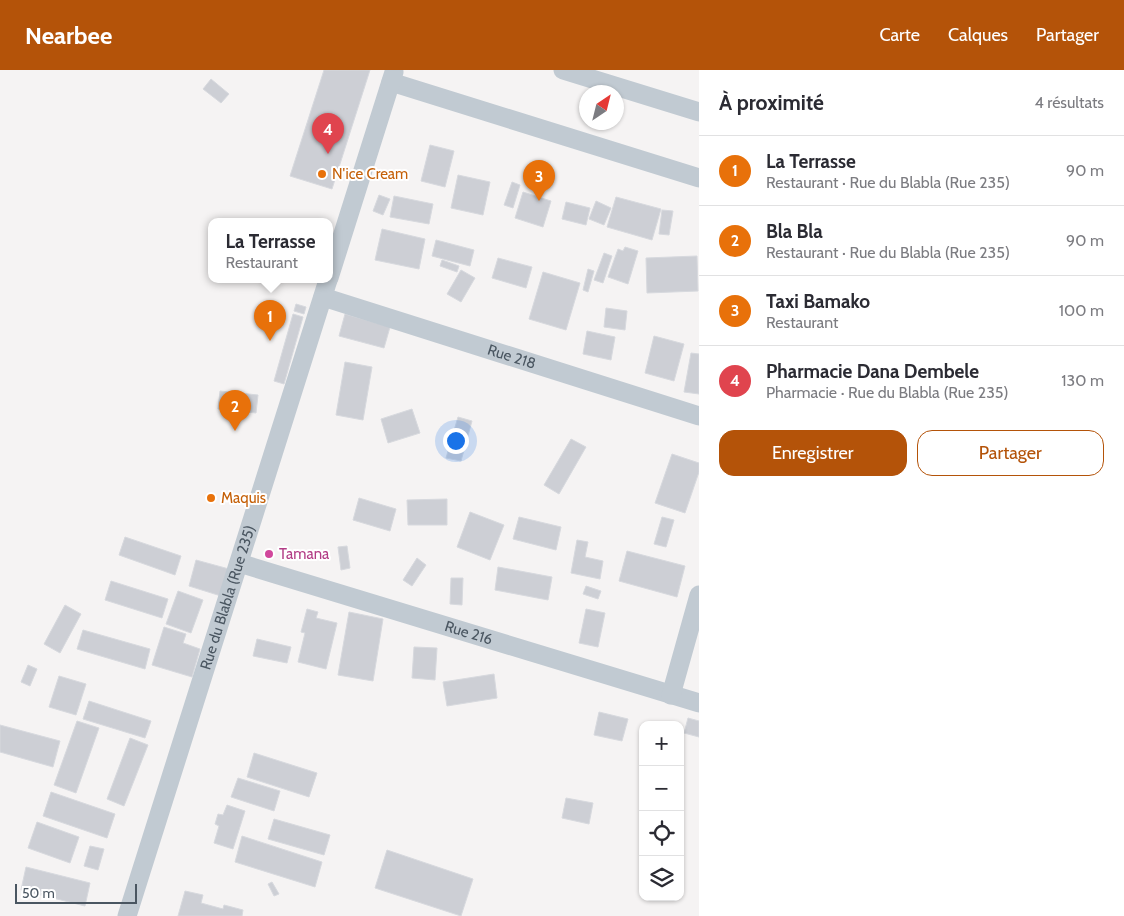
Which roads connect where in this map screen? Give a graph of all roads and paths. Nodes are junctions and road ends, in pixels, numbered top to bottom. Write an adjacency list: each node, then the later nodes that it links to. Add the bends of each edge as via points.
1 (562, 70): 3 (street)
2 (393, 76): 4 (street); 5 (street, Rue du Blabla (Rue 235))
3 (699, 112)
4 (699, 178)
5 (333, 266)
6 (327, 285): 7 (street, Rue 218); 8 (street, Rue du Blabla (Rue 235))
7 (699, 416)
8 (239, 563): 10 (street, Rue 216); 12 (street, Rue du Blabla (Rue 235))
9 (699, 595): 10 (street)
10 (671, 695): 11 (street, Rue 216)
11 (699, 703)
12 (127, 916)

